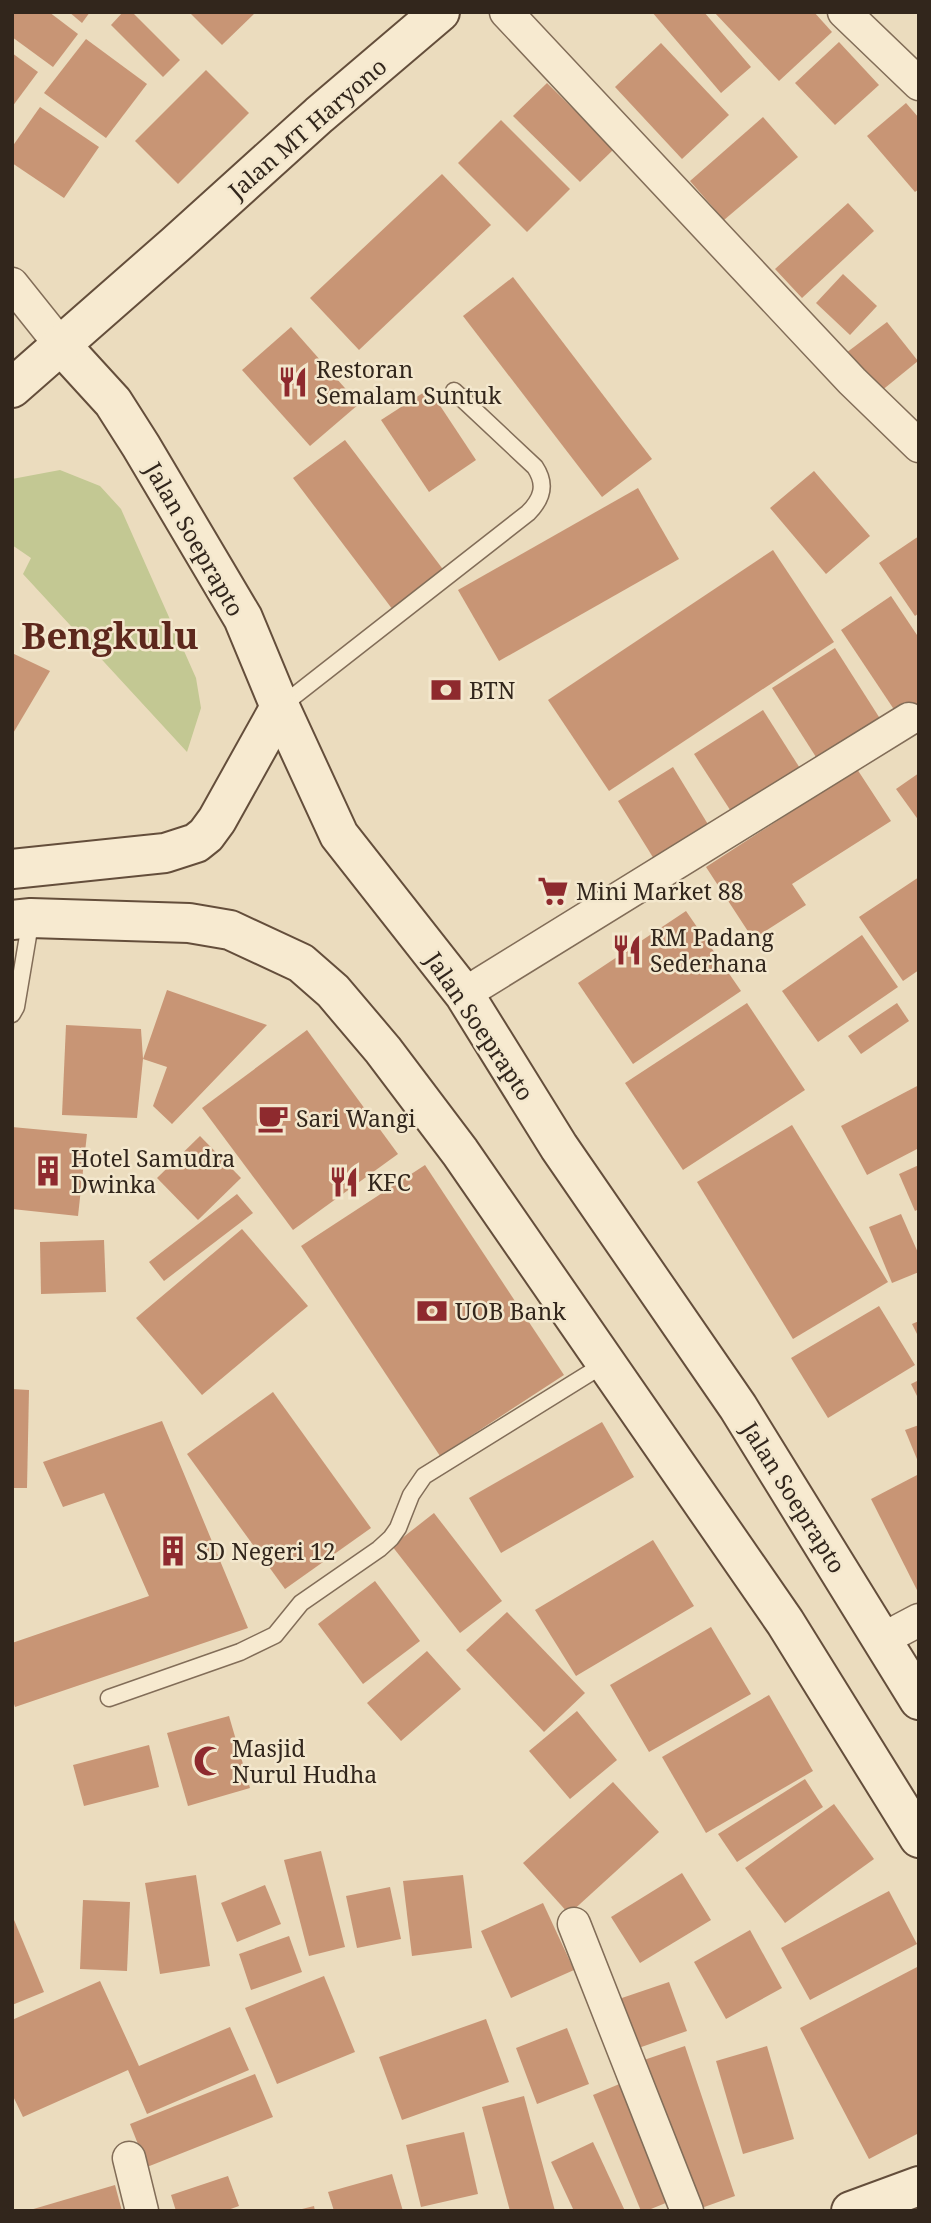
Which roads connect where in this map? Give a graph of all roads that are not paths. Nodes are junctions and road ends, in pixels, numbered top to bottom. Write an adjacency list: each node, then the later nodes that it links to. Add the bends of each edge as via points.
1 (440, 12): 6 (main road, Jalan MT Haryono)
2 (506, 12): 9 (street, via 852,381)
3 (844, 12): 4 (street)
4 (919, 84)
5 (12, 284): 6 (street)
6 (60, 344): 7 (main road, Jalan MT Haryono); 10 (main road, Jalan Soeprapto, via 113,402 141,446 243,618)
7 (12, 388)
8 (454, 391): 10 (lane, via 536,467 543,488 538,502)
9 (919, 446)
10 (280, 707): 12 (main road, via 217,820 196,843 142,857); 14 (main road, Jalan Soeprapto, via 339,835)
11 (909, 719): 14 (street)
12 (12, 869)
13 (22, 919): 15 (lane); 16 (main road, via 189,923 230,930 301,963 333,991 383,1050 460,1152)
14 (464, 994): 18 (main road, Jalan Soeprapto, via 559,1147 738,1407)
15 (12, 1014)
16 (606, 1363): 19 (lane, via 424,1476 391,1538 301,1603 275,1635); 21 (main road, via 785,1622)
17 (919, 1620): 18 (street)
18 (883, 1639): 20 (main road, Jalan Soeprapto)
19 (109, 1698)
20 (919, 1700)
21 (919, 1838)
22 (574, 1924): 26 (street)
23 (129, 2158): 25 (street)
24 (919, 2186): 27 (main road)
25 (142, 2211)
26 (687, 2211)
27 (851, 2211)

